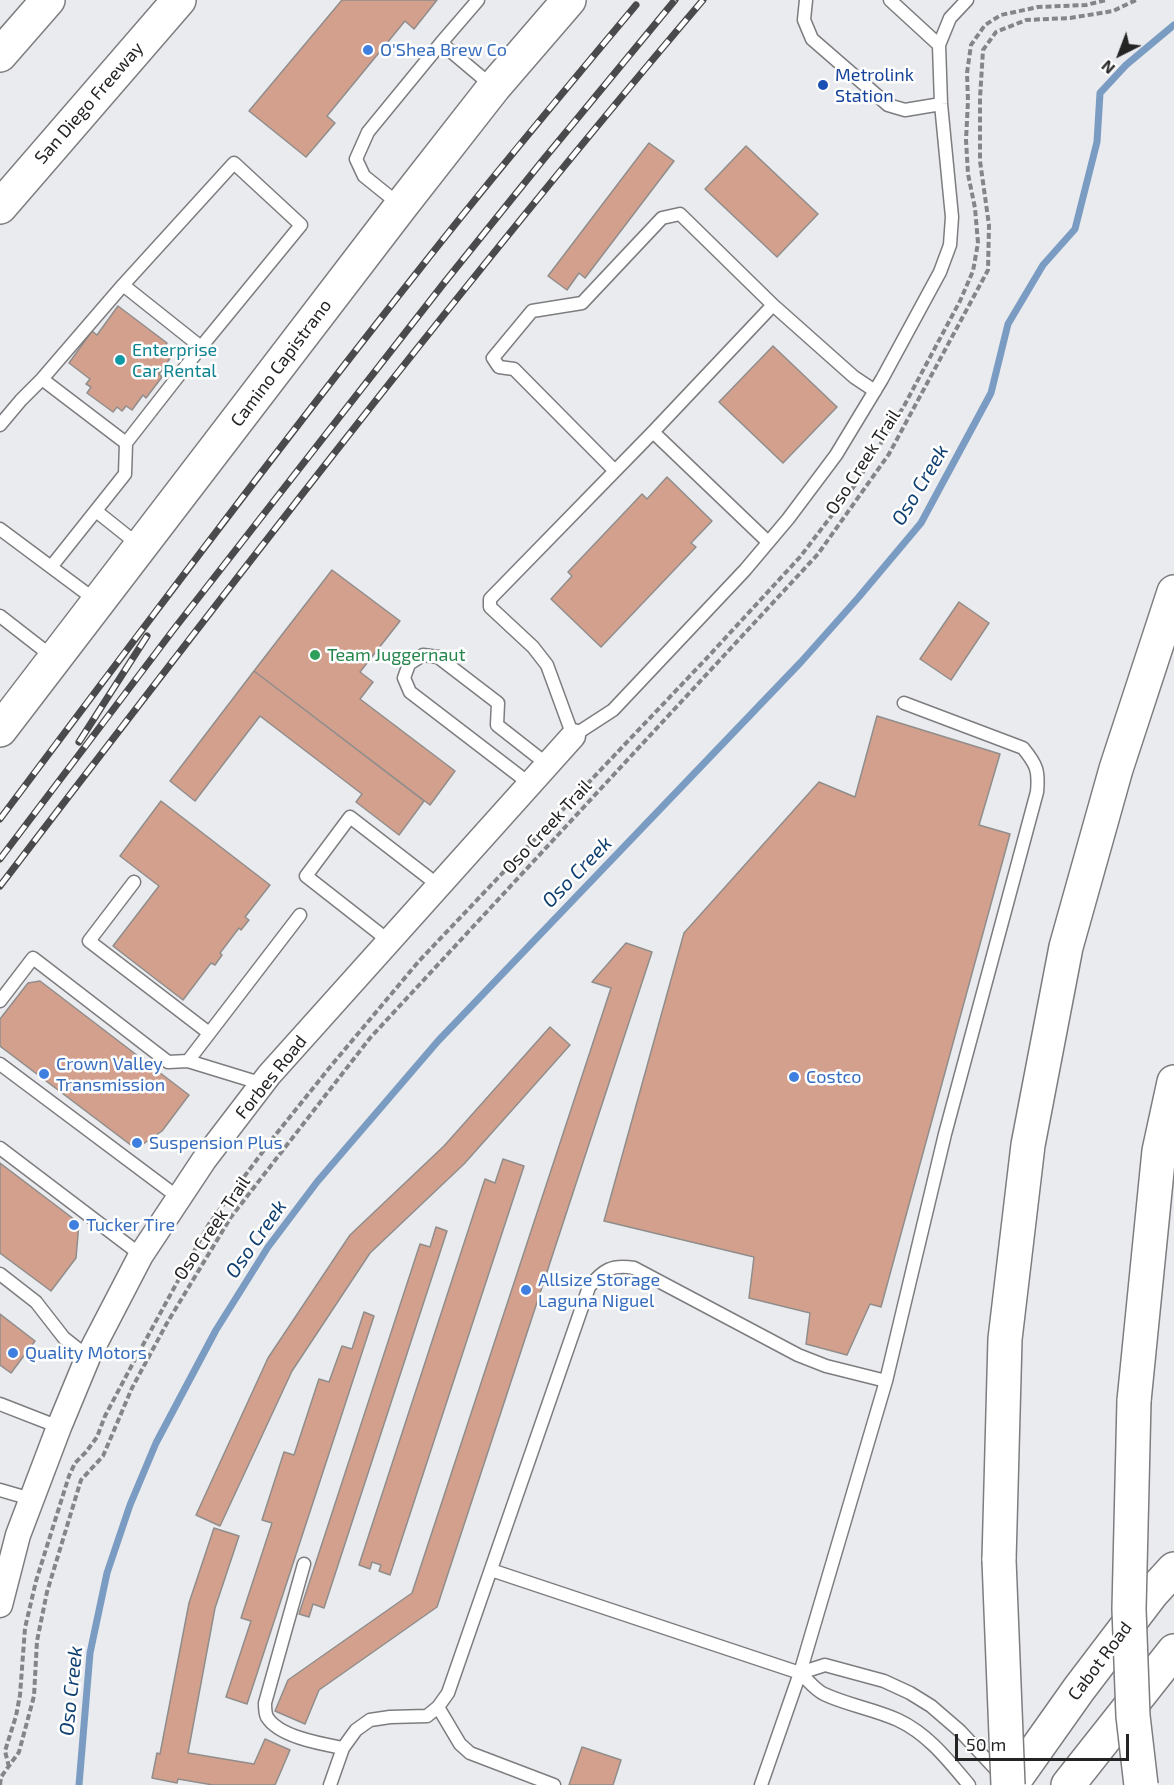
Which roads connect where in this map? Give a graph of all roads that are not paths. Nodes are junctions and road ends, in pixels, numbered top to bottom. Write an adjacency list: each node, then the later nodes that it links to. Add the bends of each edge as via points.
1 (48, 0): 10 (main road)
2 (179, 0): 14 (main road, San Diego Freeway)
3 (478, 0): 8 (lane)
4 (569, 0): 11 (main road, Camino Capistrano)
5 (806, 0): 12 (lane, via 804,20 812,39 888,105 905,110)
6 (890, 0): 9 (lane)
7 (968, 0): 9 (lane, via 950,18)
8 (441, 43): 11 (lane); 13 (lane, via 368,132 356,159 364,176)
9 (939, 45): 12 (lane)
10 (0, 55)
11 (494, 87): 13 (main road, Camino Capistrano)
12 (941, 104): 19 (lane, via 952,216 950,245 940,272)
13 (401, 206): 27 (main road, Camino Capistrano)
14 (0, 207)
15 (123, 285): 17 (lane); 17 (lane, via 234,164 301,225); 18 (lane)
16 (773, 305): 19 (lane); 21 (lane); 23 (lane, via 680,214 662,218 582,303 532,311 493,358 499,367 514,369)
17 (201, 347): 22 (lane)
18 (42, 380): 20 (lane); 22 (lane)
19 (875, 392): 26 (lane, via 836,455)
20 (0, 425)
21 (653, 432): 23 (lane); 26 (lane)
22 (126, 443): 24 (lane, via 125,474)
23 (615, 471): 35 (lane, via 490,599 490,607 547,665)
24 (96, 511): 27 (lane); 28 (lane)
25 (0, 529): 28 (lane)
26 (768, 542): 35 (lane, via 613,710)
27 (141, 547): 30 (main road, Camino Capistrano)
28 (51, 567): 30 (lane)
29 (1174, 592): 70 (main road, bridge, via 1116,769 1066,947 1028,1145 1005,1339 999,1560)
30 (99, 602): 32 (main road, Camino Capistrano)
31 (0, 616): 32 (lane)
32 (55, 659): 34 (main road, Camino Capistrano)
33 (904, 703): 53 (lane, via 1023,748 1039,773 945,1134)
34 (0, 730)
35 (573, 736): 36 (street, Forbes Road)
36 (548, 765): 37 (street, Forbes Road); 37 (lane, via 497,725 498,703 438,657 423,656 408,664 404,678 410,692)
37 (530, 784): 39 (street, Forbes Road)
38 (134, 882): 43 (lane, via 89,941)
39 (438, 885): 41 (street, Forbes Road); 41 (lane, via 350,817 306,876)
40 (300, 915): 43 (lane)
41 (389, 941): 47 (street, Forbes Road)
42 (0, 1001): 44 (lane, via 33,958 168,1062)
43 (209, 1033): 44 (lane)
44 (188, 1061): 47 (lane)
45 (0, 1064): 49 (lane)
46 (1174, 1082): 72 (main road, bridge, via 1159,1150 1134,1401 1129,1609)
47 (263, 1084): 49 (street, Forbes Road)
48 (0, 1148): 50 (lane)
49 (179, 1198): 50 (street, Forbes Road)
50 (141, 1255): 52 (street, Forbes Road)
51 (0, 1274): 52 (lane, via 36,1302 64,1338)
52 (88, 1357): 55 (street, Forbes Road)
53 (886, 1381): 60 (lane, via 798,1355 634,1268 609,1269 589,1287); 63 (lane)
54 (0, 1404): 55 (lane)
55 (59, 1427): 57 (street, Forbes Road)
56 (0, 1490): 57 (lane)
57 (31, 1499): 61 (street, Forbes Road)
58 (304, 1564): 65 (lane, via 265,1703 266,1716 275,1727 318,1744)
59 (1174, 1569): 70 (main road, Cabot Road, via 1079,1689)
60 (491, 1570): 63 (lane); 64 (lane, via 448,1693)
61 (0, 1605)
62 (1174, 1651): 71 (main road)
63 (800, 1672): 68 (lane); 69 (lane, via 822,1694 880,1712 924,1736); 70 (lane, via 825,1665 884,1681 910,1693 960,1731)
64 (438, 1707): 65 (lane, via 427,1716 370,1720 356,1730); 67 (lane, via 470,1754)
65 (343, 1748): 66 (lane)
66 (330, 1785)
67 (554, 1785)
68 (761, 1785)
69 (969, 1785)
70 (1010, 1785)
71 (1068, 1785)
72 (1141, 1785)

